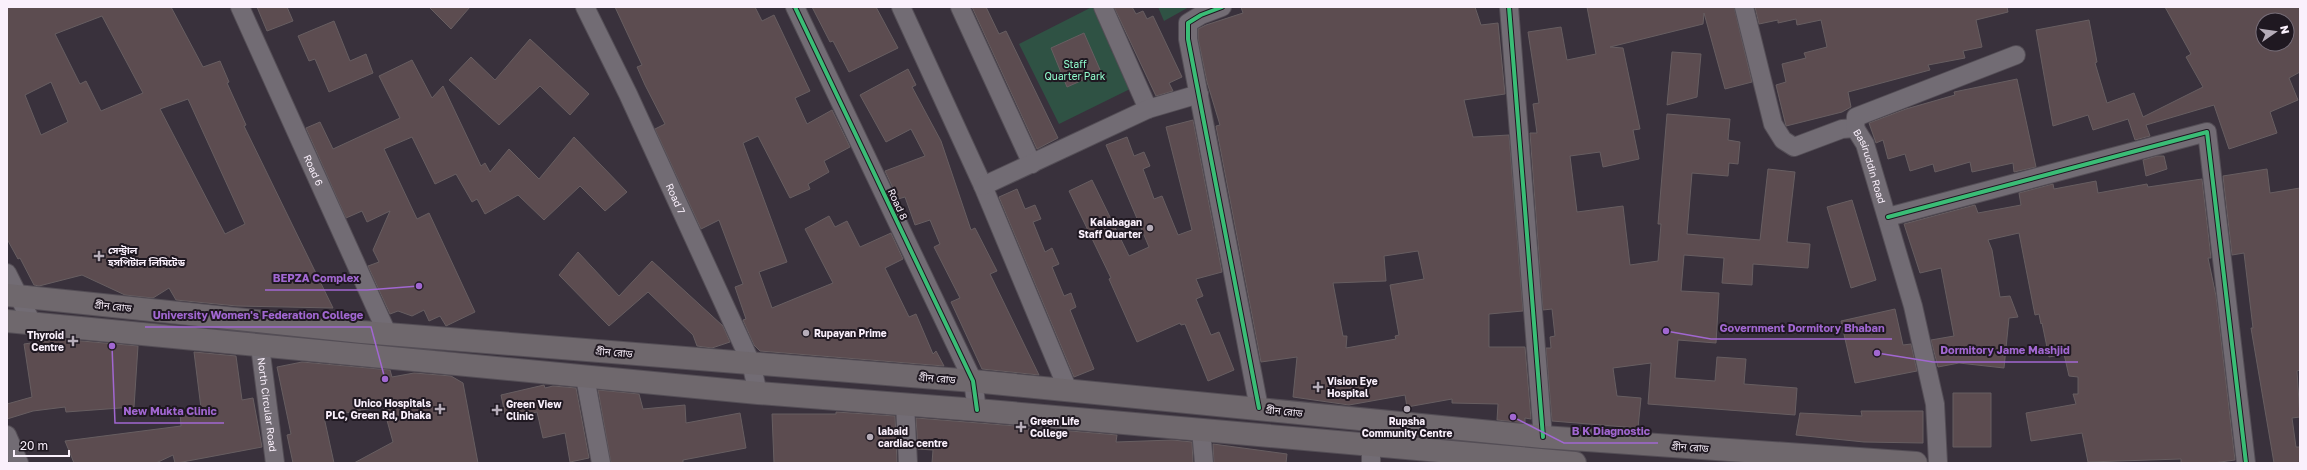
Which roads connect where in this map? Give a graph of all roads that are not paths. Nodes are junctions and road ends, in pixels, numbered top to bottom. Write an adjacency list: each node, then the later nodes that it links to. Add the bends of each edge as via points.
1 (240, 7): 21 (street, Road 6)
2 (585, 7): 23 (street, Road 7, via 628,94)
3 (795, 7): 25 (street, Road 8)
4 (901, 7): 15 (street)
5 (960, 7): 14 (street)
6 (1103, 7): 12 (street)
7 (1222, 7): 11 (street, via 1188,23 1188,39)
8 (1509, 7): 33 (street)
9 (1744, 7): 13 (street, Basiruddin Road, via 1773,124 1783,140 1794,147 1842,129)
10 (2016, 54): 13 (street, via 1856,117)
11 (1200, 94): 12 (street); 29 (street)
12 (1148, 109): 14 (street)
13 (1855, 128): 16 (street, Basiruddin Road, via 1864,144)
14 (1032, 164): 15 (street)
15 (983, 186): 26 (street)
16 (1888, 217): 43 (street, Basiruddin Road, via 1913,306 1935,404); 44 (street, via 2206,132)
17 (7, 273): 18 (street)
18 (13, 296): 20 (street); 21 (main road, গ্রীন রোড)
19 (7, 321): 20 (main road)
20 (32, 323): 22 (main road)
21 (387, 333): 23 (main road, গ্রীন রোড)
22 (260, 346): 24 (main road); 37 (street, North Circular Road)
23 (751, 363): 25 (main road, গ্রীন রোড); 27 (street, Road 7)
24 (585, 377): 27 (main road); 38 (street)
25 (973, 381): 26 (main road, গ্রীন রোড); 30 (street, Road 8)
26 (1068, 390): 29 (main road, গ্রীন রোড)
27 (758, 393): 28 (main road)
28 (905, 404): 30 (main road); 39 (street)
29 (1259, 408): 33 (main road, গ্রীন রোড)
30 (977, 410): 31 (main road)
31 (1201, 430): 34 (main road); 40 (street)
32 (7, 435): 36 (street)
33 (1543, 437): 42 (main road, গ্রীন রোড)
34 (1371, 454): 35 (main road)
35 (1488, 459): 41 (main road)
36 (19, 463)
37 (275, 463)
38 (601, 463)
39 (908, 463)
40 (1204, 463)
41 (1575, 463)
42 (1916, 463)
43 (1938, 463)
44 (2246, 463)

